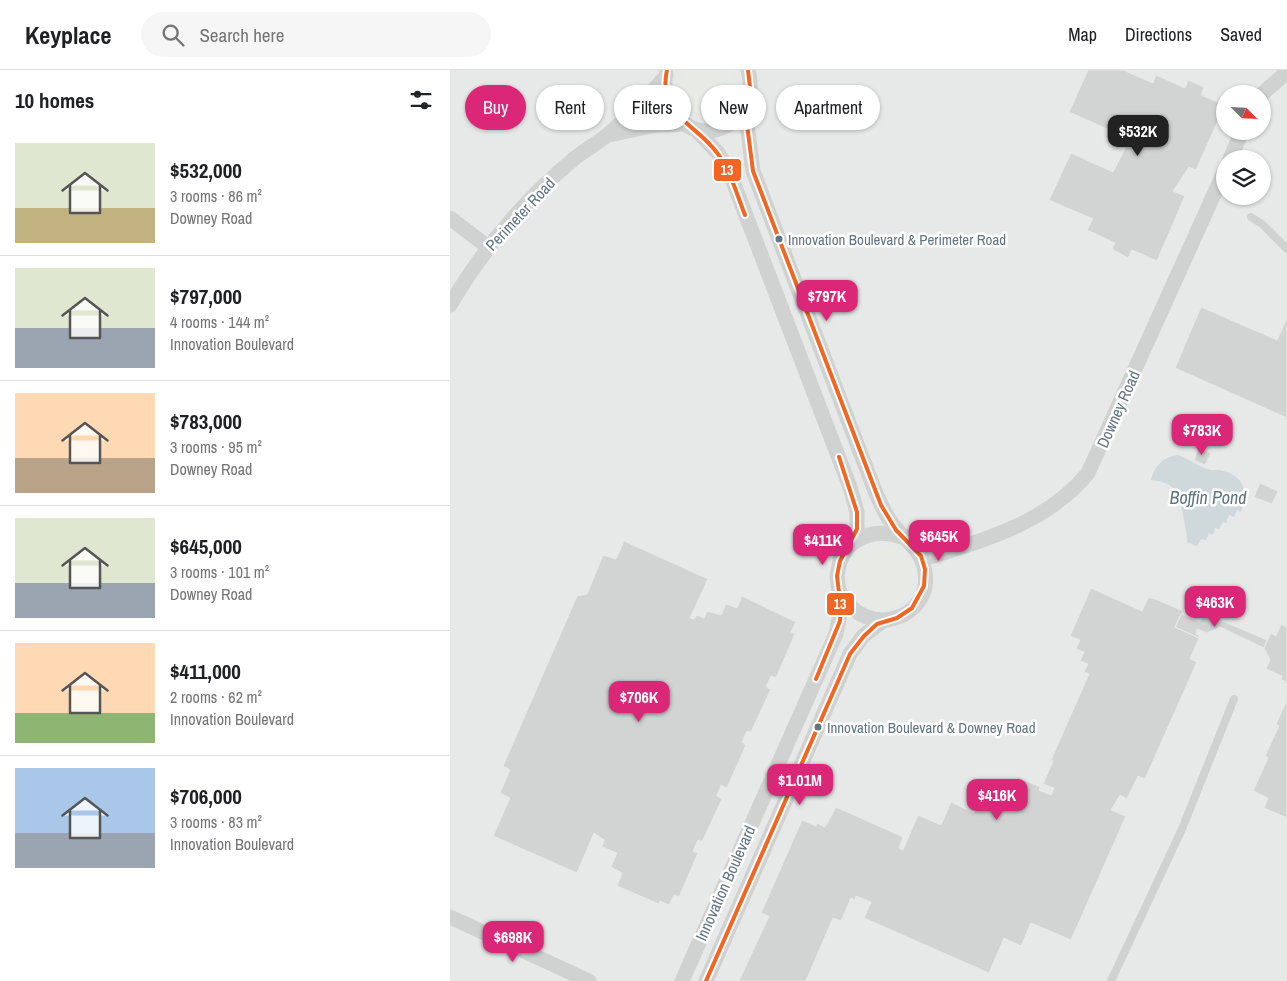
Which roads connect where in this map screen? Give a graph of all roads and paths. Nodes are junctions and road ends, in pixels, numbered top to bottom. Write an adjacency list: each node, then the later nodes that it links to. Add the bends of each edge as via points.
1 (748, 70): 4 (street)
2 (1287, 72): 5 (street)
3 (666, 74): 9 (street, Perimeter Road, via 645,101)
4 (751, 85)
5 (1271, 86)
6 (691, 128): 17 (street, Innovation Boulevard, via 718,153 728,171 850,487 857,512 856,529)
7 (632, 130): 9 (street, Perimeter Road)
8 (748, 130): 16 (street, via 753,171 881,505)
9 (606, 136): 13 (street, Perimeter Road, via 543,186)
10 (1216, 190): 18 (street, Downey Road, via 1088,473 1064,499 1035,518)
11 (1250, 217): 14 (lane, via 1262,224)
12 (450, 218): 13 (street)
13 (488, 246): 15 (street, Perimeter Road)
14 (1287, 249)
15 (450, 305)
16 (902, 537): 17 (street, via 888,532 873,532); 18 (street, via 914,546)
17 (847, 548): 19 (street, Innovation Boulevard, via 837,576)
18 (922, 559): 20 (street, Innovation Boulevard, via 926,574 918,601 909,611)
19 (839, 591): 20 (street, via 856,613); 24 (street, Innovation Boulevard, via 841,610 836,634)
20 (883, 621): 25 (street, Innovation Boulevard, via 863,636 850,654)
21 (1234, 699): 26 (lane, via 1182,829)
22 (450, 917): 23 (street)
23 (589, 981)
24 (682, 981)
25 (706, 981)
26 (1111, 981)

